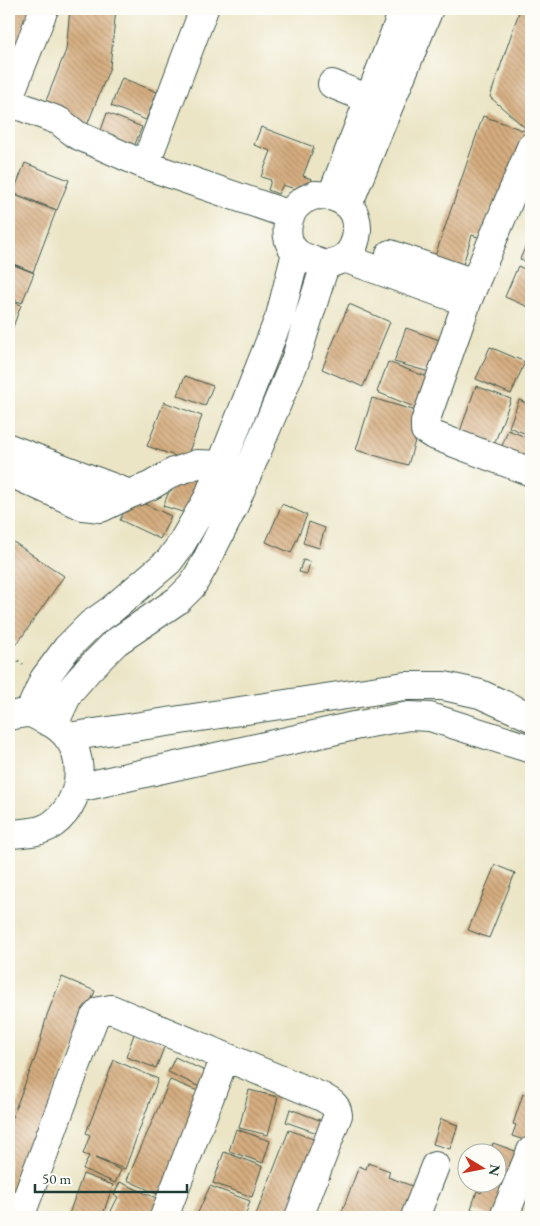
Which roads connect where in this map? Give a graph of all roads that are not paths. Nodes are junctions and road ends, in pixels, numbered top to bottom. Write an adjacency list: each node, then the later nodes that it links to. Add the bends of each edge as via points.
1 (44, 9): 6 (street)
2 (204, 9): 12 (street)
3 (404, 9): 7 (street)
4 (429, 9): 13 (street)
5 (332, 84): 7 (street)
6 (9, 97)
7 (369, 99): 13 (street)
8 (9, 102): 10 (street, via 59,121)
9 (9, 114): 10 (street, via 55,132)
10 (77, 135): 12 (street)
11 (531, 147): 17 (street)
12 (145, 165): 14 (street)
13 (340, 200): 14 (street, via 315,195 300,202); 16 (street, via 357,223)
14 (290, 215): 15 (street, via 287,228 289,242)
15 (296, 253): 16 (street); 18 (street, via 280,316)
16 (341, 255): 17 (street); 19 (street)
17 (470, 293): 26 (street, via 425,430)
18 (267, 351): 19 (street); 20 (street)
19 (295, 361): 21 (street)
20 (249, 396): 21 (street); 23 (street)
21 (274, 406): 28 (street, via 233,508 204,567)
22 (9, 448): 25 (street)
23 (222, 465): 25 (street, via 197,464 130,494); 27 (street, via 208,498 180,546)
24 (9, 472): 25 (street)
25 (39, 472)
26 (531, 472)
27 (155, 573): 28 (street); 29 (street, via 91,624 67,648)
28 (178, 600): 31 (street, via 116,642 68,692)
29 (19, 714): 31 (street)
30 (531, 717): 31 (street, via 480,694 444,686 405,686)
31 (61, 730): 33 (street, via 76,752 80,770)
32 (531, 749): 33 (street, via 430,717 409,716)
33 (78, 788): 34 (street, via 68,808 52,825 31,833)
34 (9, 834)
35 (225, 1057): 38 (street, via 111,1009 100,1011 94,1018); 39 (street); 40 (street, via 322,1097 338,1109)
36 (531, 1151): 42 (street)
37 (435, 1166): 41 (street)
38 (20, 1217)
39 (164, 1217)
40 (299, 1217)
41 (415, 1217)
42 (504, 1217)

